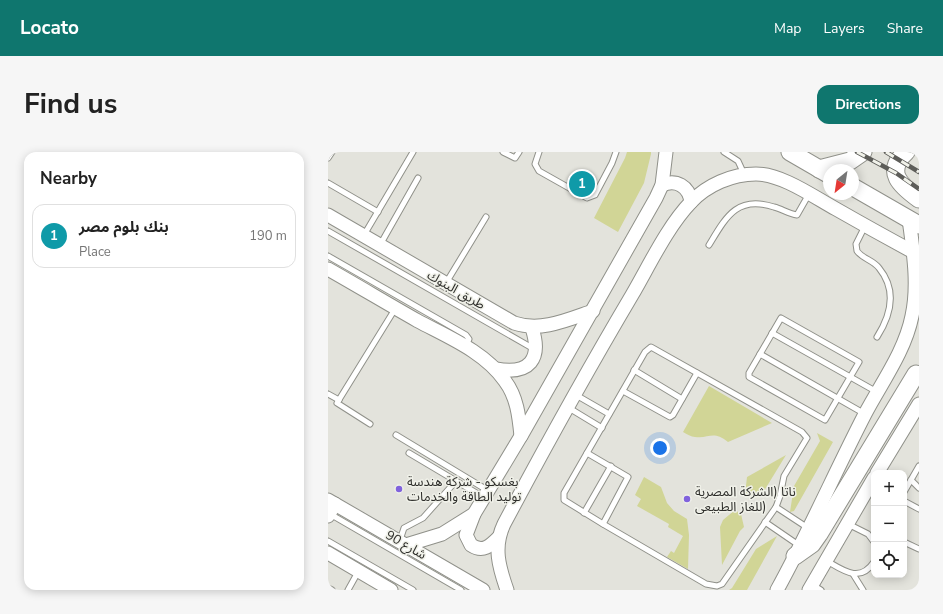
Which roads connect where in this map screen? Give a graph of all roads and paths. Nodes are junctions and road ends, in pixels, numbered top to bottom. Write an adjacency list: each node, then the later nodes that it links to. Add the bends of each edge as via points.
1 (332, 152): 12 (lane)
2 (413, 152): 23 (lane)
3 (503, 152): 4 (lane, via 515,158)
4 (519, 152)
5 (539, 152): 6 (lane, via 535,164 539,170 584,197 590,198 595,195)
6 (616, 152)
7 (666, 152): 18 (street)
8 (724, 152): 15 (lane)
9 (790, 152): 14 (highway)
10 (863, 152): 13 (highway)
11 (906, 152): 21 (highway, via 896,166 896,175 900,183)
12 (328, 158)
13 (844, 164)
14 (823, 170)
15 (751, 174): 20 (street, via 777,178); 22 (street, via 719,182)
16 (418, 178): 31 (lane)
17 (328, 183): 23 (lane)
18 (662, 185): 22 (street, via 672,182 681,184 689,192); 37 (street)
19 (859, 190): 26 (highway)
20 (809, 194): 27 (street); 30 (lane, via 797,215 772,206 740,206 731,211)
21 (919, 199)
22 (691, 202): 53 (street, via 666,238)
23 (378, 212): 29 (lane)
24 (328, 216): 29 (street, طريق البنوك)
25 (486, 217): 35 (lane)
26 (914, 222): 32 (street)
27 (866, 226): 32 (street); 41 (lane, via 856,244 857,251 879,268 890,287 891,297 885,324)
28 (328, 231): 43 (lane)
29 (363, 236): 31 (street, طريق البنوك)
30 (709, 245)
31 (379, 246): 35 (street, طريق البنوك)
32 (916, 254): 51 (street, via 915,298 909,330)
33 (328, 256): 42 (lane, via 467,336 469,339)
34 (328, 269): 36 (street)
35 (445, 284): 39 (street, طريق البنوك, via 514,323)
36 (395, 308): 42 (street); 56 (lane)
37 (593, 311): 39 (street, طريق البنوك); 65 (street)
38 (919, 326): 66 (street, via 909,350 870,418)
39 (532, 328): 43 (street)
40 (772, 333): 44 (lane); 49 (lane); 49 (lane, via 781,318 785,319 858,361 859,364)
41 (877, 337)
42 (465, 347): 45 (street)
43 (536, 350): 45 (street, via 530,362 523,368 515,371)
44 (760, 354): 55 (lane); 55 (lane, via 749,377 822,419 827,420)
45 (496, 369): 65 (street, via 516,402)
46 (634, 370): 47 (lane, via 646,350 651,347); 50 (lane); 54 (lane)
47 (697, 373): 54 (lane); 79 (lane, via 806,435 806,440 784,476)
48 (916, 374): 94 (highway, via 819,534 812,544)
49 (851, 378): 51 (lane); 55 (lane)
50 (623, 391): 54 (lane, via 667,417 673,415); 59 (lane)
51 (877, 392): 60 (street)
52 (328, 394): 56 (lane)
53 (574, 394): 58 (street); 59 (lane)
54 (682, 399)
55 (839, 399): 60 (lane)
56 (339, 400): 62 (lane, via 340,406)
57 (919, 404): 61 (street)
58 (566, 406): 63 (lane); 88 (street)
59 (609, 414): 63 (lane)
60 (865, 414): 66 (street)
61 (915, 418): 71 (street)
62 (370, 424)
63 (602, 428): 68 (lane)
64 (396, 435): 77 (lane)
65 (521, 436): 77 (street)
66 (854, 438): 87 (street)
67 (409, 453): 73 (lane)
68 (587, 453): 69 (lane); 82 (lane, via 564,497 567,503)
69 (611, 466): 82 (lane); 85 (lane, via 628,477)
70 (919, 466): 72 (lane)
71 (880, 470)
72 (911, 480): 75 (lane); 76 (lane)
73 (456, 481): 77 (lane); 91 (lane, via 423,518 404,528)
74 (871, 484): 86 (street)
75 (907, 487)
76 (919, 488)
77 (486, 494): 83 (street)
78 (907, 503): 81 (lane)
79 (776, 507): 84 (lane); 87 (lane)
80 (330, 509): 91 (street, شارع 90); 106 (lane)
81 (919, 509)
82 (584, 513): 85 (lane)
83 (474, 514): 88 (street, via 466,534 471,545 487,548); 91 (street, via 442,534)
84 (765, 522): 85 (lane, via 717,586 706,584); 94 (lane)
85 (603, 524)
86 (848, 524): 89 (lane); 96 (street)
87 (808, 529): 94 (street)
88 (499, 536): 108 (street, via 498,559)
89 (871, 538)
90 (328, 541): 105 (lane)
91 (403, 543): 107 (street, شارع 90)
92 (907, 543): 93 (lane)
93 (919, 549)
94 (798, 551): 109 (street)
95 (328, 553): 98 (street)
96 (827, 561): 99 (lane); 101 (street)
97 (871, 565): 99 (lane, via 863,572)
98 (358, 571): 103 (lane); 104 (street)
99 (853, 574): 110 (lane)
100 (328, 588): 102 (lane)
101 (814, 588)
102 (332, 590)
103 (348, 590)
104 (391, 590)
105 (413, 590)
106 (461, 590)
107 (483, 590)
108 (507, 590)
109 (777, 590)
110 (863, 590)

